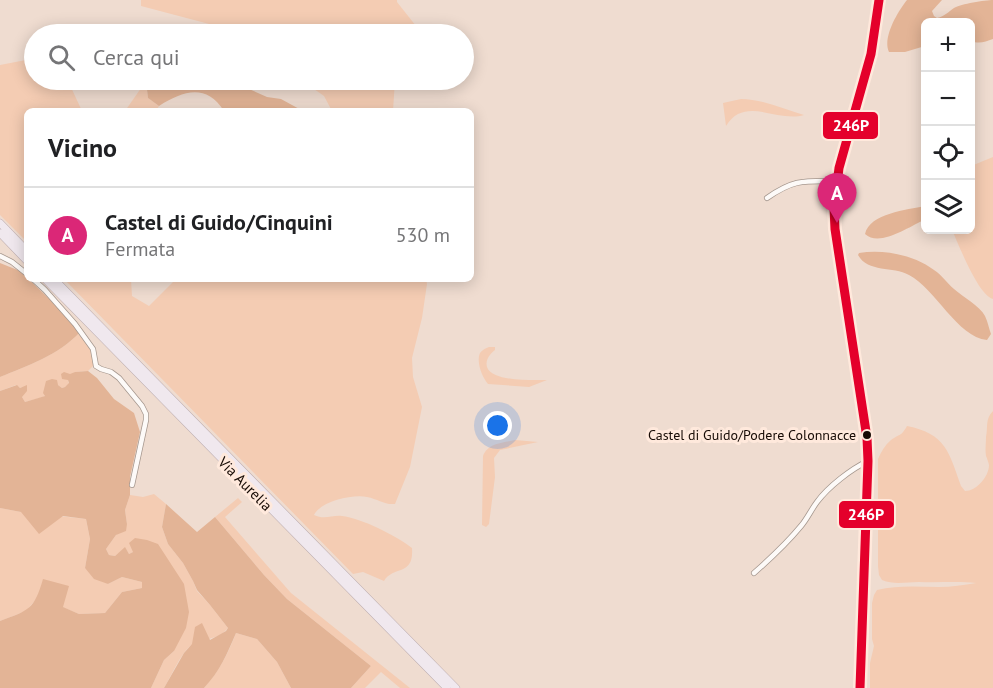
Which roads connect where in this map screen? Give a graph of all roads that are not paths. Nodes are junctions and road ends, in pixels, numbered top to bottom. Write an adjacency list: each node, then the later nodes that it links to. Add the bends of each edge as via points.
1 (879, 0): 2 (street, via 872,51)
2 (836, 181): 3 (street, via 796,182); 13 (street, via 835,229)
3 (767, 198)
4 (0, 224): 6 (highway)
5 (0, 234): 8 (highway)
6 (24, 248)
7 (0, 256): 9 (street)
8 (24, 258)
9 (24, 272)
10 (36, 282): 14 (street, via 93,349 96,366 117,376 146,414)
11 (48, 282): 16 (highway, Via Aurelia)
12 (57, 282): 17 (highway, Via Aurelia)
13 (868, 461): 15 (street, via 823,495 802,525); 18 (street)
14 (132, 485)
15 (754, 573)
16 (447, 688)
17 (456, 688)
18 (860, 688)

